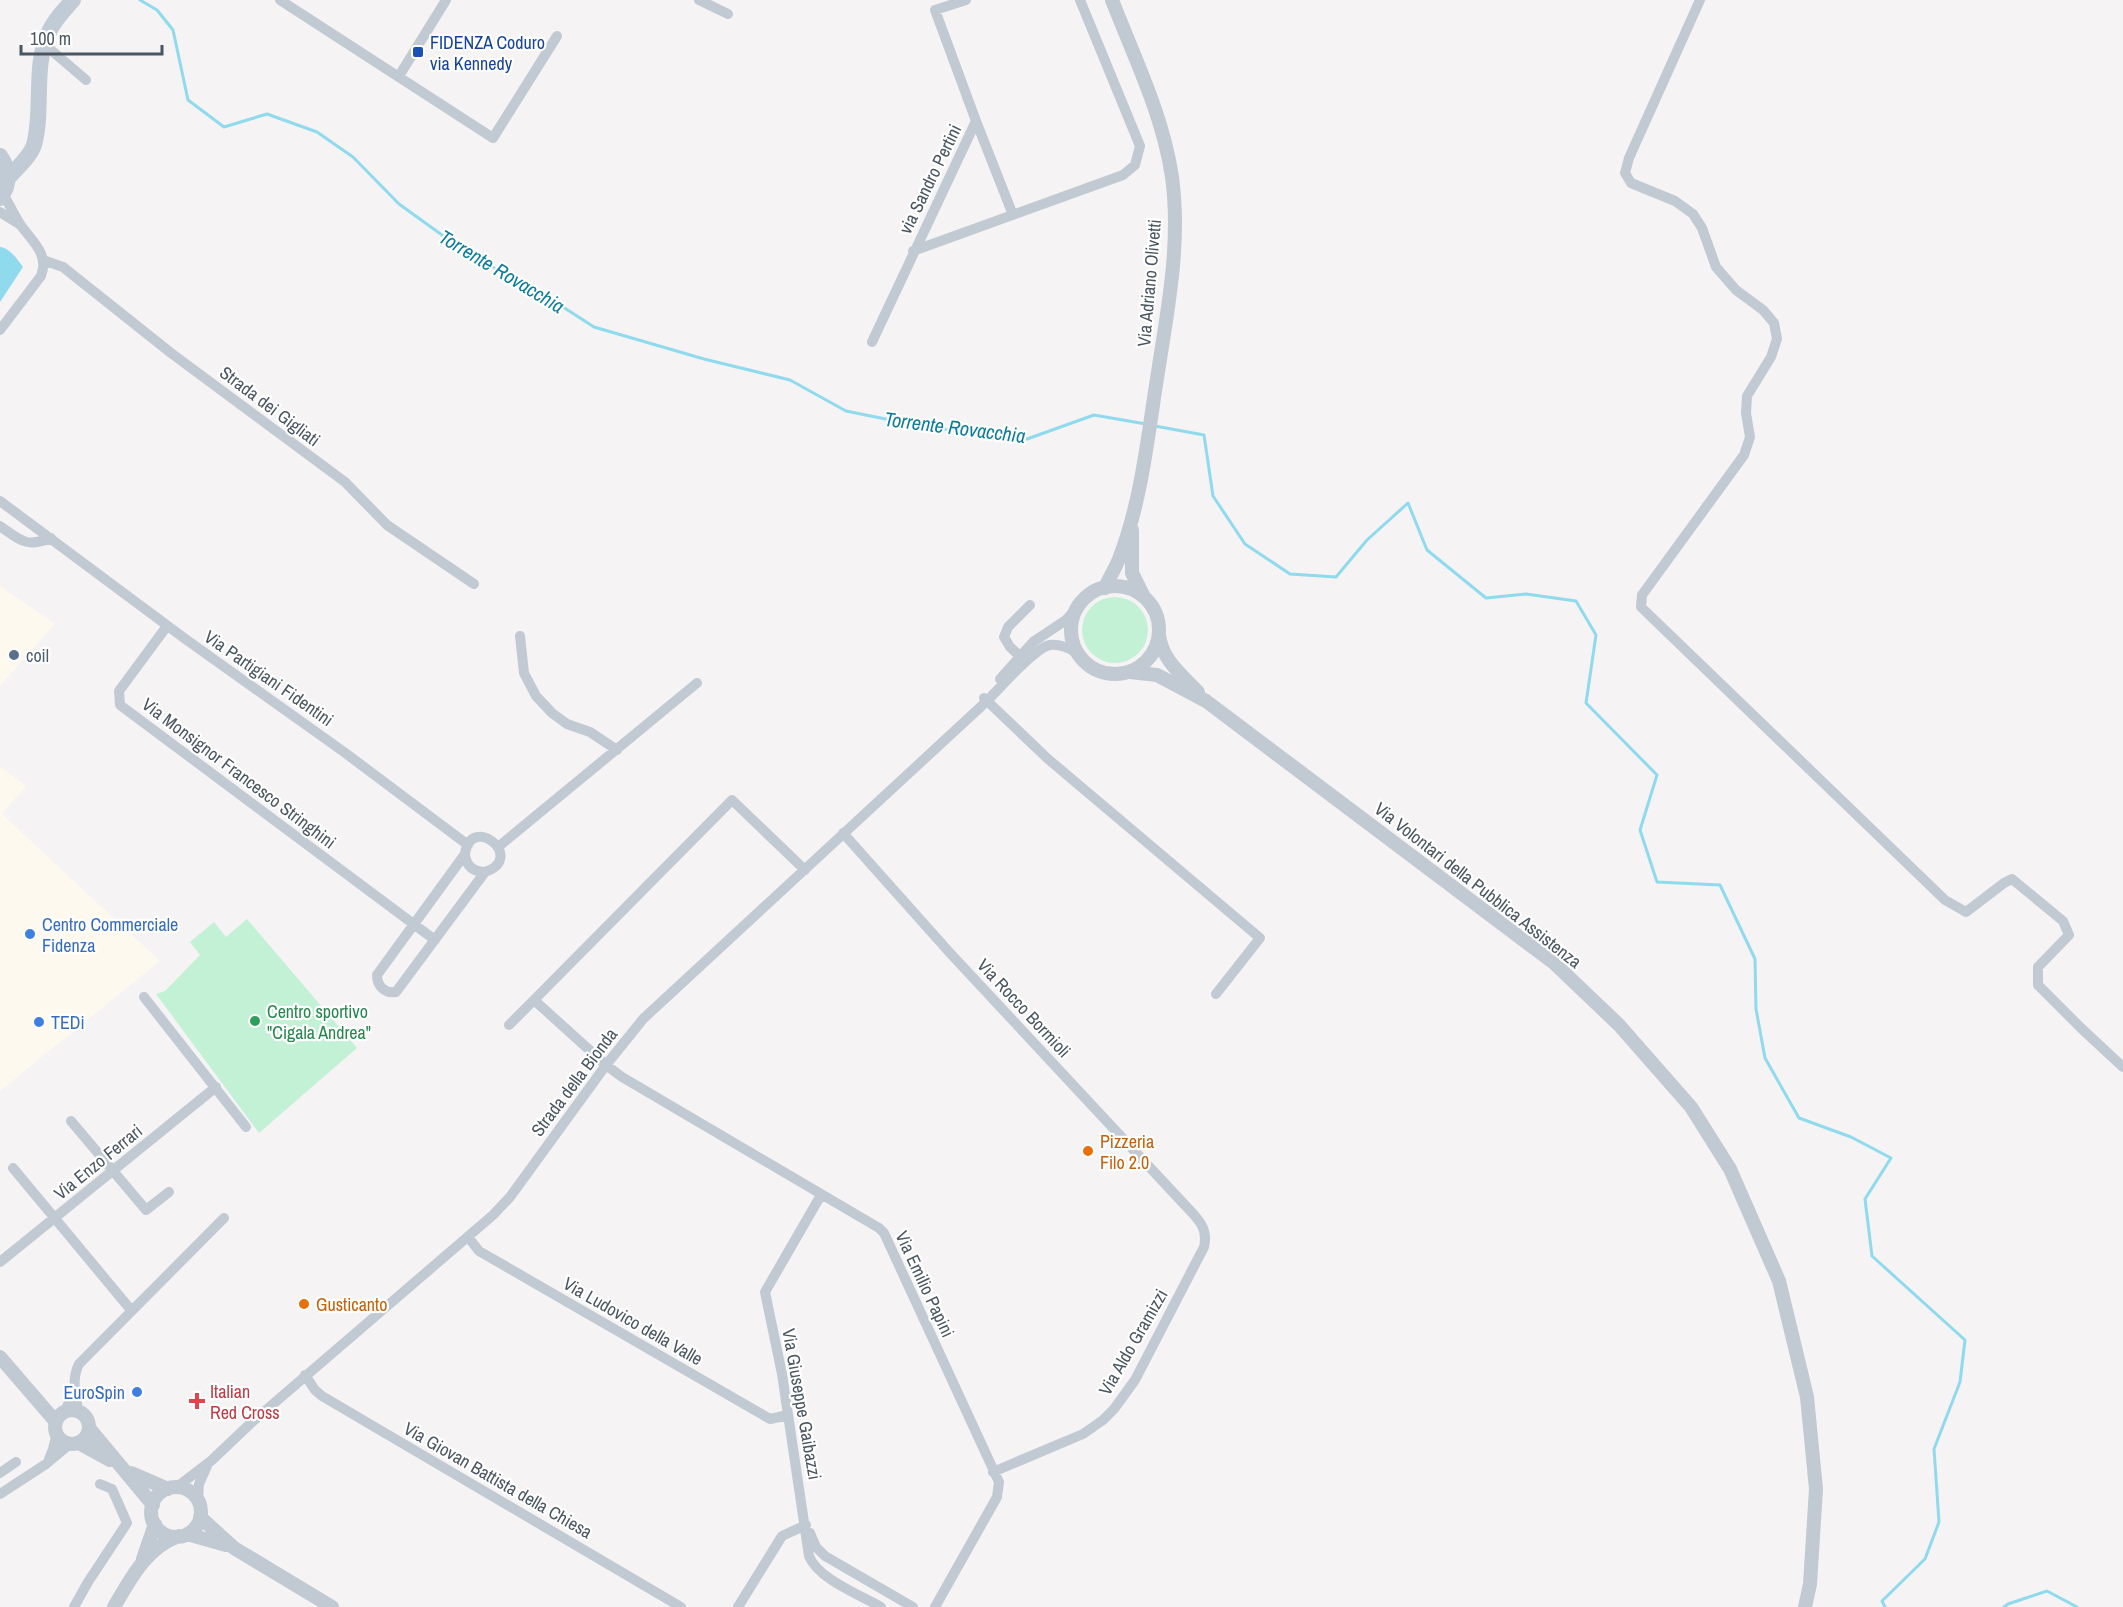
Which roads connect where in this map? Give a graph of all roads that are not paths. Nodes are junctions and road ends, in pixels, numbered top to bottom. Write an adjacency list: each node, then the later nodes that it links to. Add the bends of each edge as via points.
1 (73, 0): 14 (main road, via 50,28)
2 (280, 0): 17 (street)
3 (446, 0): 17 (street)
4 (699, 0): 11 (street)
5 (966, 0): 10 (street, via Sandro Pertini)
6 (1080, 0): 24 (street, via Sandro Pertini, via 1140,146 1135,165 1123,175)
7 (1105, 0): 12 (street)
8 (1112, 0): 12 (street, Via Adriano Olivetti)
9 (1700, 0): 61 (street, via 1624,173 1631,183 1675,201 1693,214 1716,267 1736,290 1763,310 1774,323 1777,339 1771,357 1746,396 1750,437 1744,455 1642,595 1641,607 1945,900 1965,912 2012,879 2063,921 2069,935 2038,967 2038,985)
10 (932, 5): 19 (street, via Sandro Pertini)
11 (728, 14)
12 (1118, 14): 31 (street, Via Adriano Olivetti, via 1163,138 1172,177 1176,231 1154,400)
13 (557, 36): 17 (street, via 493,138)
14 (44, 44): 15 (street); 16 (main road)
15 (69, 64): 16 (street); 18 (street)
16 (40, 66): 20 (main road)
17 (399, 76)
18 (86, 80)
19 (976, 121): 24 (street, via Sandro Pertini); 26 (street, via Sandro Pertini)
20 (34, 138): 21 (main road, via 14,152); 22 (main road, via 30,152)
21 (0, 155): 22 (main road, via 6,165)
22 (4, 190): 25 (street)
23 (0, 212): 25 (street)
24 (1013, 215): 26 (street, via Sandro Pertini)
25 (21, 226): 27 (street, via 36,243)
26 (913, 251): 29 (street, via Sandro Pertini)
27 (43, 260): 28 (street, via 41,276); 34 (street, Strada dei Gigliati, via 63,267 345,482 387,525)
28 (0, 330)
29 (872, 342)
30 (0, 501): 33 (street, Via Partigiani Fidentini)
31 (1133, 513): 35 (street); 36 (street, via 1132,573)
32 (0, 526): 33 (street, via 26,543)
33 (51, 538): 39 (street, Via Partigiani Fidentini)
34 (474, 584)
35 (1105, 588): 36 (street, via 1134,591); 38 (street, via 1084,599)
36 (1146, 600): 40 (street, via 1154,611)
37 (1030, 605): 43 (street, via 1005,634 1006,642)
38 (1077, 608): 42 (street, via 1071,631); 43 (street, Strada della Bionda, via 1033,642)
39 (167, 626): 51 (street, Via Partigiani Fidentini, via 344,752); 54 (street, Via Monsignor Francesco Stringhini, via 119,691 120,705)
40 (1159, 631): 44 (street, via 1150,656); 47 (street, Via Volontari della Pubblica Assistenza, via 1160,643 1170,662)
41 (520, 636): 48 (street, via 524,673 536,696 567,724 590,732)
42 (1077, 653): 43 (street, Strada della Bionda, via 1050,645); 44 (street, via 1084,662 1106,674)
43 (1023, 659): 46 (street, Strada della Bionda)
44 (1130, 672): 47 (street, Via Volontari della Pubblica Assistenza, via 1157,675)
45 (697, 683): 48 (street)
46 (986, 699): 49 (street, Strada della Bionda); 56 (street, via 1048,759 1260,938)
47 (1206, 700): 106 (street, Via Volontari della Pubblica Assistenza, via 1554,963 1619,1025 1690,1107 1730,1169 1779,1281 1806,1397 1816,1489)
48 (617, 750): 50 (street)
49 (843, 833): 52 (street, Strada della Bionda); 69 (street, Via Rocco Bormioli)
50 (498, 847): 51 (street, via 486,837 476,838); 53 (street, via 498,863)
51 (466, 849): 53 (street, via 467,864 475,871); 54 (street)
52 (805, 870): 58 (street, via 732,800); 60 (street, Strada della Bionda, via 643,1019)
53 (485, 872): 55 (street)
54 (415, 924): 55 (street, Via Monsignor Francesco Stringhini); 55 (street, via 376,975 382,988 396,992)
55 (435, 940)
56 (1216, 994)
57 (144, 997): 62 (street)
58 (534, 1000): 59 (street); 60 (street, Via Emilio Papini)
59 (509, 1024)
60 (606, 1065): 68 (street, Via Emilio Papini); 72 (street, Strada della Bionda, via 510,1197)
61 (2123, 1067)
62 (216, 1087): 64 (street); 66 (street, Via Enzo Ferrari)
63 (71, 1120): 66 (street)
64 (246, 1127)
65 (13, 1168): 71 (street)
66 (112, 1172): 67 (street, via 146,1210); 71 (street, Via Enzo Ferrari)
67 (169, 1192)
68 (821, 1195): 77 (street, Via Giuseppe Gaibazzi, via 765,1292); 85 (street, Via Emilio Papini, via 884,1233)
69 (1184, 1203): 85 (street, Via Aldo Gramizzi, via 1202,1224 1204,1247 1124,1396 1092,1429)
70 (224, 1218): 74 (street)
71 (54, 1219): 73 (street, Via Enzo Ferrari); 74 (street)
72 (468, 1237): 76 (street, Strada della Bionda); 77 (street, Via Ludovico della Valle, via 479,1251 770,1419)
73 (0, 1262)
74 (131, 1310): 78 (street, via 79,1364)
75 (0, 1358): 78 (street, via 39,1402)
76 (305, 1376): 81 (street, Strada della Bionda); 101 (street, Via Giovan Battista della Chiesa, via 322,1396)
77 (788, 1415): 94 (street, Via Giuseppe Gaibazzi)
78 (64, 1418): 79 (street, via 87,1419); 80 (street, via 62,1440); 83 (street)
79 (89, 1428): 80 (street, via 86,1437); 84 (street)
80 (74, 1443): 83 (street); 84 (street)
81 (212, 1460): 88 (street, Strada della Bionda); 90 (street, Strada della Bionda, via 201,1477)
82 (16, 1462): 86 (street)
83 (46, 1464): 89 (street)
84 (124, 1469): 88 (street, via 150,1483); 91 (street)
85 (993, 1472): 105 (street, Via Emilio Papini, via 999,1482 997,1497)
86 (0, 1473)
87 (100, 1484): 98 (street, via 112,1489 128,1523)
88 (173, 1488): 90 (street, via 193,1493); 91 (street, via 161,1492)
89 (0, 1494)
90 (198, 1500): 92 (street)
91 (153, 1505): 93 (street)
92 (200, 1517): 95 (street, via 198,1524); 96 (street)
93 (155, 1524): 95 (street, via 165,1534); 97 (street)
94 (806, 1525): 102 (street, via 782,1536); 103 (street, via 815,1567); 104 (street, via 825,1556)
95 (183, 1535): 96 (street); 97 (street, via 152,1551)
96 (234, 1548): 100 (street)
97 (139, 1566): 99 (street)
98 (74, 1607)
99 (114, 1607)
100 (332, 1607)
101 (681, 1607)
102 (738, 1607)
103 (881, 1607)
104 (913, 1607)
105 (935, 1607)
106 (1805, 1607)

